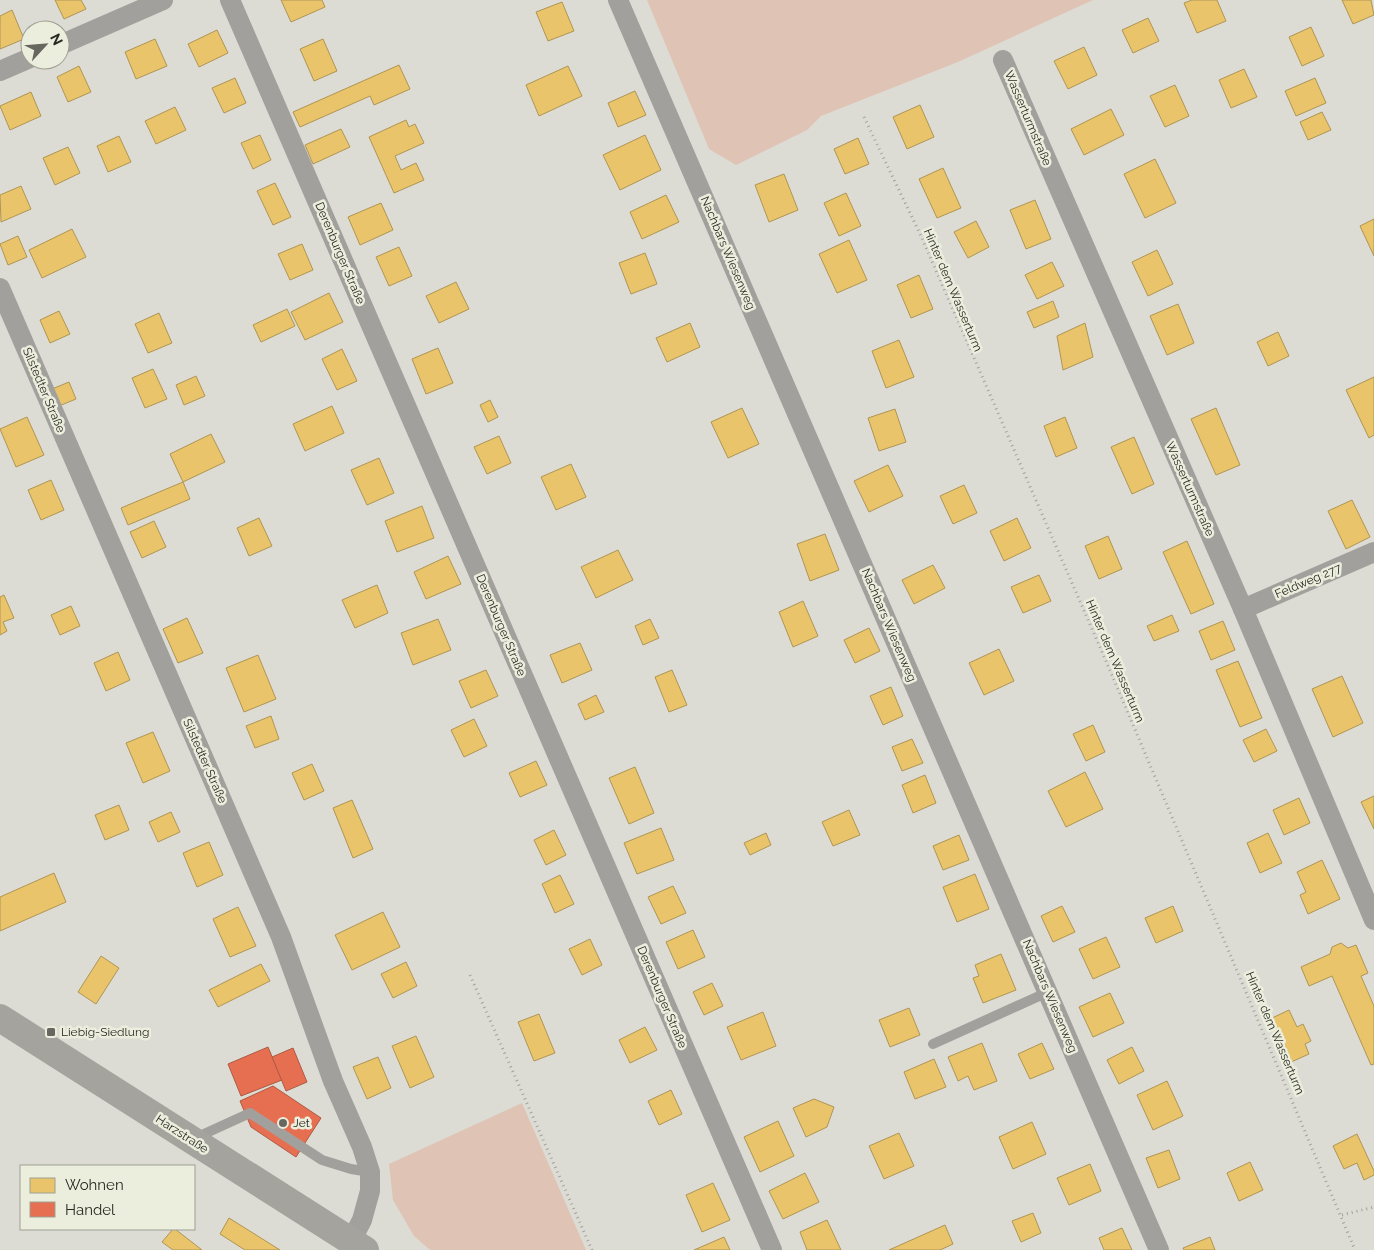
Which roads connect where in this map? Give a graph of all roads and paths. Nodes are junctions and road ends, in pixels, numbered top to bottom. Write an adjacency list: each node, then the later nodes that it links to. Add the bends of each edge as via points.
1 (163, 0): 4 (street)
2 (230, 0): 23 (street, Derenburger Straße)
3 (618, 0): 14 (street, Nachbars Wiesenweg)
4 (70, 41)
5 (1003, 60): 11 (street, Wasserturmstraße)
6 (20, 63): 7 (street)
7 (0, 72)
8 (864, 117): 20 (path, Hinter dem Wasserturm, via 921,236)
9 (0, 288): 18 (street, Silstedter Straße, via 277,928)
10 (1374, 552): 11 (street, Feldweg 277)
11 (1243, 609): 12 (street, Wasserturmstraße)
12 (1374, 920)
13 (470, 975): 22 (path)
14 (1048, 992): 16 (lane); 24 (street, Nachbars Wiesenweg)
15 (0, 1018): 17 (main road, Harzstraße)
16 (933, 1044)
17 (197, 1144): 18 (lane, via 204,1134 250,1113 322,1160); 21 (main road, Harzstraße)
18 (370, 1172): 21 (street, Silstedter Straße, via 368,1204)
19 (1374, 1207): 20 (path)
20 (1342, 1215): 25 (path, Hinter dem Wasserturm)
21 (358, 1246)
22 (592, 1250)
23 (772, 1250)
24 (1159, 1250)
25 (1355, 1250)

